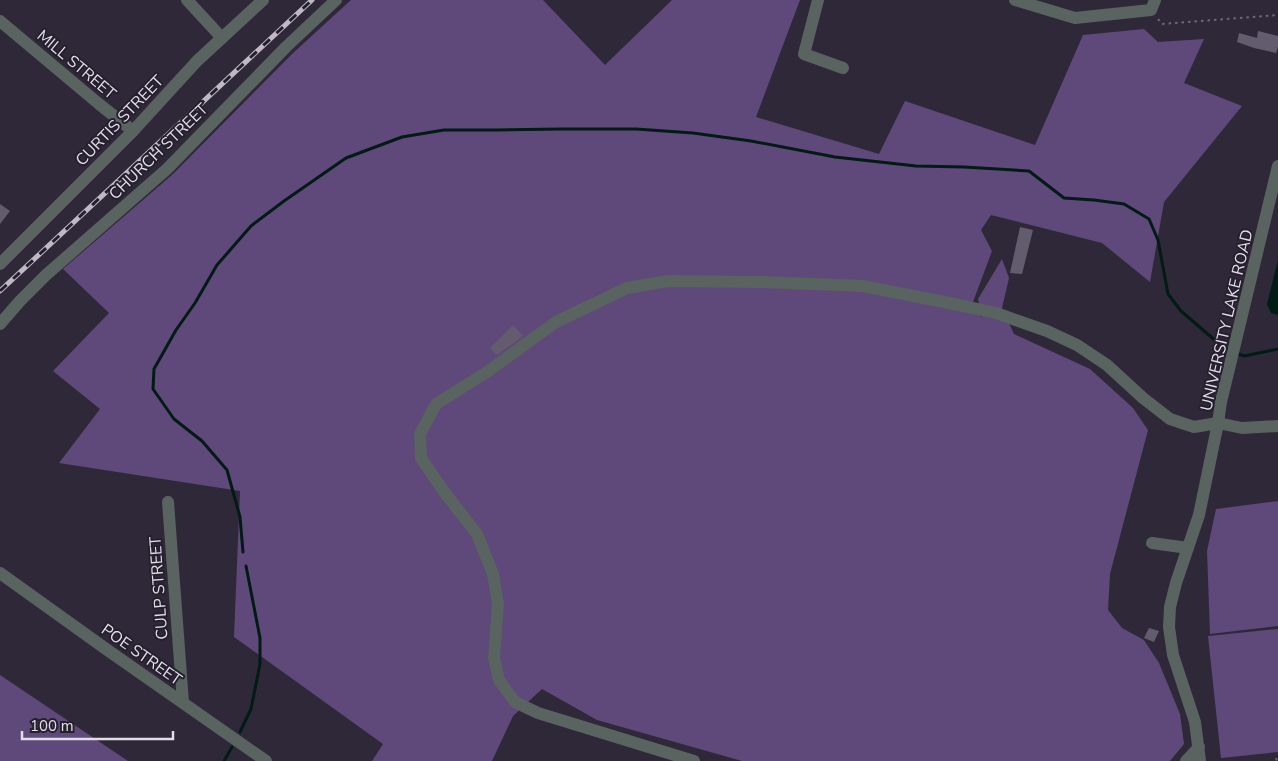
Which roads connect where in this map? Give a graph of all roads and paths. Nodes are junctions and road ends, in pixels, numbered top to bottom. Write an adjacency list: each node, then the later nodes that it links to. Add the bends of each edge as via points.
1 (187, 0): 9 (street)
2 (262, 0): 9 (street, CURTIS STREET)
3 (336, 0): 14 (street, CHURCH STREET, via 286,46 167,169 46,275)
4 (818, 0): 10 (street, via 804,54)
5 (1015, 0): 6 (street, via 1075,18)
6 (1153, 5): 7 (path, via 1162,24)
7 (1278, 15)
8 (0, 21): 11 (street, MILL STREET)
9 (222, 38): 11 (street, CURTIS STREET)
10 (843, 68)
11 (133, 131): 13 (street, CURTIS STREET)
12 (1278, 166): 15 (street, UNIVERSITY LAKE ROAD)
13 (0, 264)
14 (0, 324)
15 (1218, 423): 16 (street, UNIVERSITY LAKE ROAD, via 1242,428); 19 (street, via 1199,515); 24 (street, via 1194,426 1170,419 1107,365 1077,345 1047,332 996,313 863,286 668,281 627,288 556,322 436,404 420,434 421,458 477,534 493,574 498,604 494,658 499,680 515,702 538,713)
16 (1278, 426)
17 (168, 502): 21 (street, CULP STREET)
18 (1152, 543): 19 (street)
19 (1188, 548): 22 (street, via 1170,607 1169,628 1173,655 1195,722)
20 (0, 572): 21 (street, POE STREET)
21 (183, 702): 23 (street, POE STREET)
22 (1199, 747): 25 (street); 26 (street)
23 (266, 761)
24 (694, 761)
25 (1186, 761)
26 (1200, 761)

